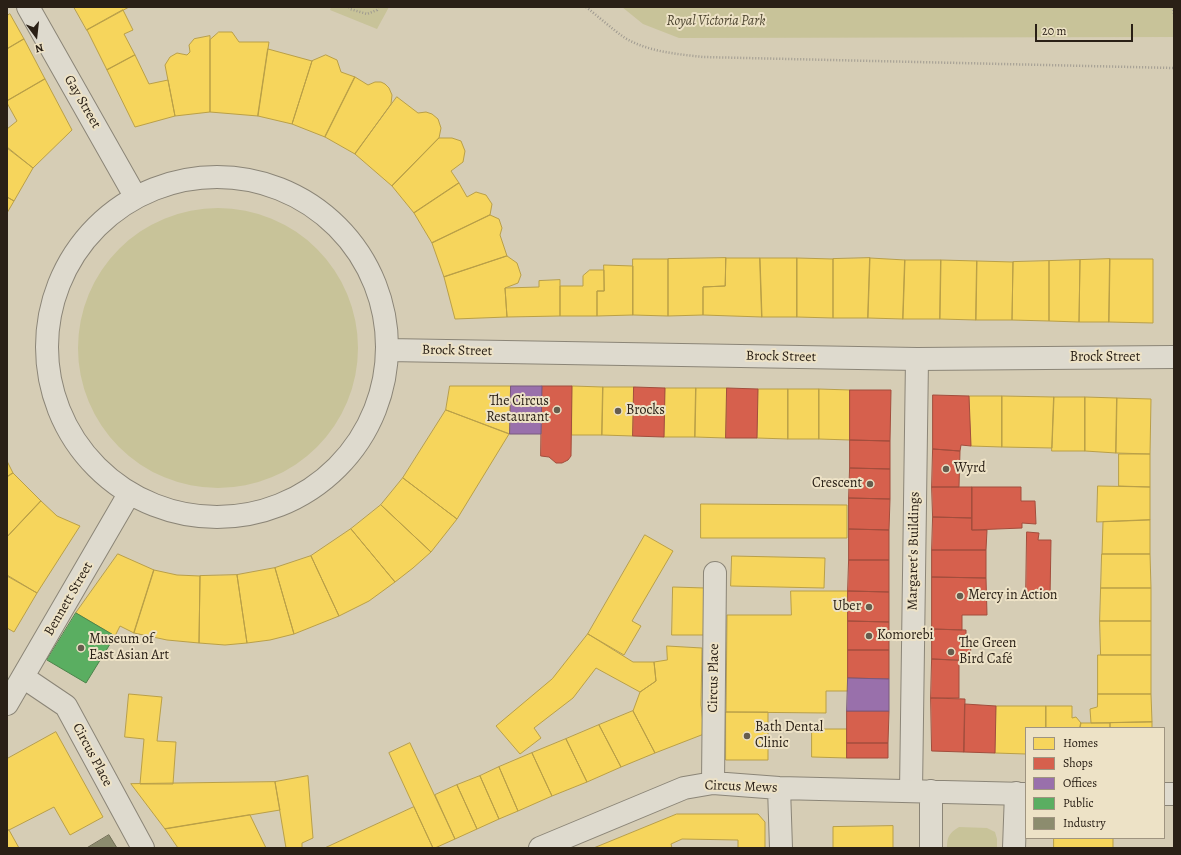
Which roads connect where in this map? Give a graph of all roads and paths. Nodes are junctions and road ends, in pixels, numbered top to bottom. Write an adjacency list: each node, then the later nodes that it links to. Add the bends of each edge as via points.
1 (28, 7): 8 (street, Gay Street)
2 (349, 7): 3 (path, via 367,14)
3 (378, 7)
4 (586, 7): 7 (path, via 626,38 646,47 668,53 704,57)
5 (1172, 7): 6 (path)
6 (1174, 16)
7 (1174, 68)
8 (135, 196): 9 (street, via 172,182 211,176 251,180 288,192 322,212 350,240 371,273 384,311); 12 (street, via 94,228 64,269 48,318 47,355 47,370 61,419 89,462)
9 (388, 350): 11 (street, Brock Street); 12 (street, via 377,408 346,459 300,496 244,516 185,515)
10 (1174, 357): 11 (street, Brock Street)
11 (917, 359): 18 (street, Margaret's Buildings)
12 (129, 494): 14 (street, Bennett Street)
13 (715, 573): 16 (street, Circus Place)
14 (23, 677): 15 (street, Bennett Street); 20 (street, Circus Place, via 66,706)
15 (7, 704)
16 (713, 783): 17 (street, Circus Mews); 21 (street, Circus Mews, via 684,788)
17 (779, 788): 18 (street, Circus Mews); 22 (street)
18 (921, 791): 19 (street, Circus Mews); 23 (street, Margaret's Buildings)
19 (1021, 794): 24 (street)
20 (143, 848)
21 (540, 848)
22 (781, 848)
23 (931, 848)
24 (1014, 848)

